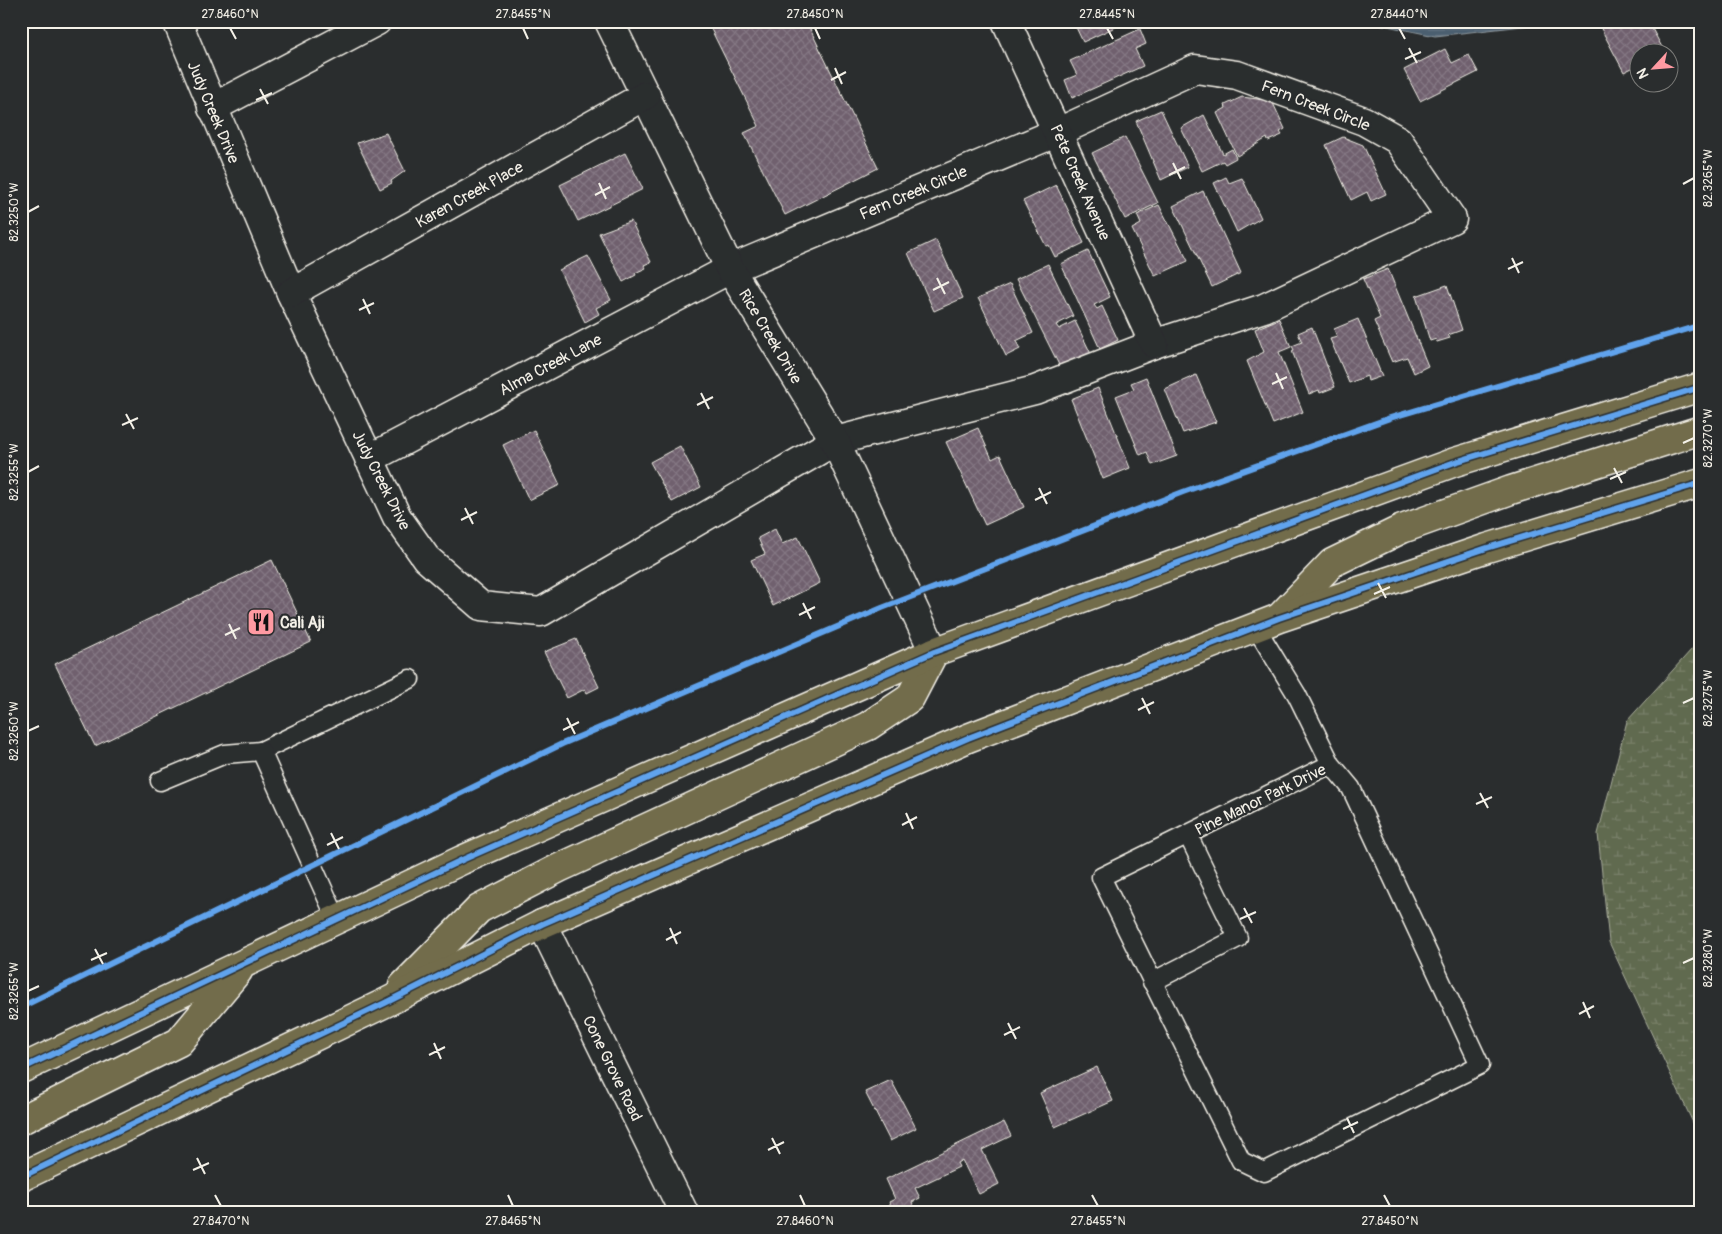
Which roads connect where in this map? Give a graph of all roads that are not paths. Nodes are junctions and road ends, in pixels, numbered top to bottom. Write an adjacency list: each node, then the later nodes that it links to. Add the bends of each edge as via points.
1 (177, 21): 6 (street, Judy Creek Drive)
2 (377, 21): 6 (street)
3 (609, 21): 5 (street, Rice Creek Drive)
4 (1006, 21): 7 (street, Pete Creek Avenue)
5 (646, 95): 8 (street, Rice Creek Drive); 9 (street, Karen Creek Place)
6 (212, 108): 9 (street, Judy Creek Drive)
7 (1058, 132): 8 (street, Fern Creek Circle); 10 (street, Pete Creek Avenue); 10 (street, Fern Creek Circle, via 1195,68 1237,75 1364,121 1398,140 1452,219 1264,308)
8 (730, 269): 13 (street, Rice Creek Drive); 14 (street, Alma Creek Lane)
9 (292, 293): 14 (street, Judy Creek Drive)
10 (1154, 344): 13 (street, Fern Creek Circle, via 1035,390)
11 (1701, 387): 17 (main road, via 1455,462)
12 (1701, 430): 16 (main road, via 1402,528 1332,563)
13 (835, 441): 14 (street, Judy Creek Drive, via 541,612 481,606 426,558 397,517); 17 (street, Rice Creek Drive)
14 (369, 459)
15 (1701, 483): 16 (main road, via 1488,548)
16 (1267, 622): 20 (lane, Pine Manor Park Drive, via 1296,695); 24 (main road, via 968,738)
17 (934, 652): 23 (main road, via 462,860); 27 (main road, via 910,698 868,726 559,868 479,909)
18 (410, 679): 19 (lane)
19 (261, 752): 21 (lane, via 224,754); 23 (lane)
20 (1331, 764): 22 (lane, Pine Manor Park Drive); 26 (lane, via 1351,788 1480,1065 1264,1172 1241,1161)
21 (160, 781)
22 (1188, 835): 26 (lane, via 1238,938); 26 (lane, Pine Manor Park Drive, via 1101,877)
23 (337, 920): 25 (main road)
24 (542, 924): 27 (main road); 31 (street, Cone Grove Road)
25 (244, 964): 28 (main road); 29 (main road, via 179,1042)
26 (1152, 982)
27 (385, 1003): 30 (main road)
28 (21, 1070)
29 (21, 1120)
30 (21, 1177)
31 (684, 1213)

